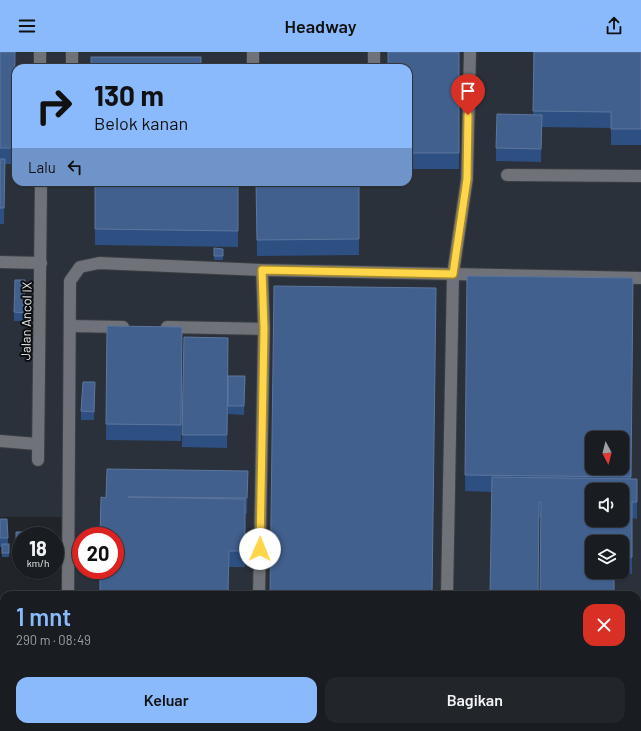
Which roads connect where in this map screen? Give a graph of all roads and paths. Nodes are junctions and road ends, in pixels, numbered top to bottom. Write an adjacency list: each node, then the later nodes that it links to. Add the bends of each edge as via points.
1 (40, 52): 6 (lane)
2 (72, 52): 7 (lane)
3 (253, 52): 8 (lane)
4 (374, 52): 9 (lane)
5 (470, 52): 16 (lane, via 467,179)
6 (40, 64)
7 (72, 64)
8 (253, 64)
9 (374, 64)
10 (507, 175): 11 (lane)
11 (641, 176)
12 (41, 186): 14 (lane, Jalan Ancol IX)
13 (0, 262): 14 (lane)
14 (41, 263): 23 (lane, Jalan Ancol IX)
15 (262, 270): 16 (lane); 18 (lane, via 99,263 80,268 70,281); 21 (lane)
16 (453, 274): 17 (lane); 27 (lane)
17 (641, 278)
18 (70, 326): 19 (lane); 25 (lane)
19 (132, 327)
20 (155, 327): 21 (lane)
21 (264, 329): 26 (lane)
22 (0, 441): 23 (lane)
23 (37, 444): 24 (lane, Jalan Ancol IX)
24 (38, 460)
25 (68, 591)
26 (259, 591)
27 (446, 591)

